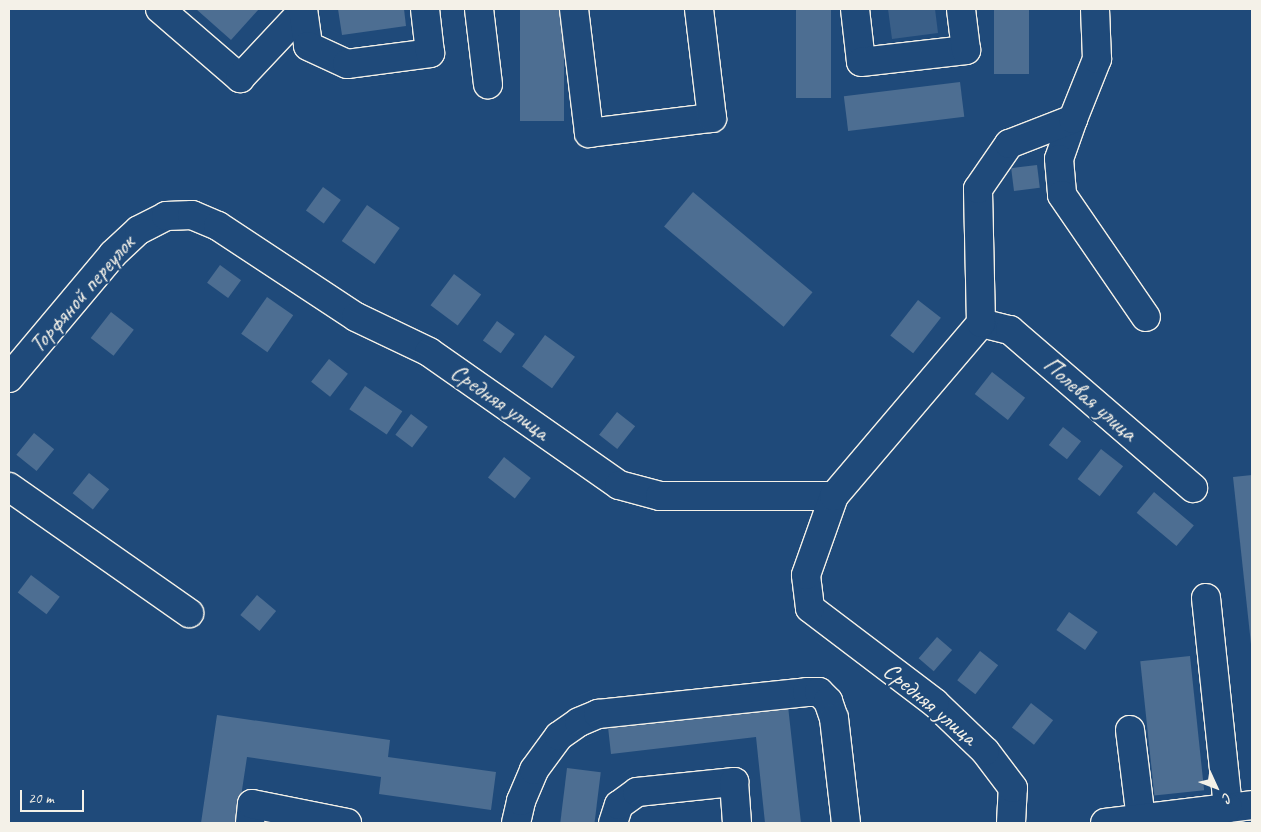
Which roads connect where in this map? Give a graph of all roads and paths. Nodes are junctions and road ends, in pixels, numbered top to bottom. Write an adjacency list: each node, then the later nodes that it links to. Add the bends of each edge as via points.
1 (160, 9): 9 (street, via 240,78)
2 (424, 9): 9 (street, via 430,54 347,64 308,46)
3 (479, 9): 10 (street)
4 (574, 9): 5 (street, via 589,133 712,118)
5 (699, 9)
6 (855, 9): 7 (street, via 862,62 966,50)
7 (961, 9)
8 (1095, 9): 11 (street, via 1097,59)
9 (303, 10)
10 (488, 84)
11 (1073, 119): 13 (street, via 1059,159 1062,196); 14 (street, via 1008,144 978,189)
12 (192, 215): 15 (street, Торфяной переулок, via 166,216 139,230 114,254); 18 (street, Средняя улица, via 218,226 356,317 429,352 620,485 660,496)
13 (1146, 317)
14 (981, 323): 17 (street, Полевая улица, via 1010,330); 18 (street)
15 (9, 378)
16 (9, 487): 20 (street)
17 (1194, 488)
18 (834, 496): 30 (street, Средняя улица, via 806,575 810,608 935,703 985,751 1013,788)
19 (1206, 598): 22 (street)
20 (189, 613)
21 (1130, 730): 23 (street)
22 (1240, 806): 23 (street)
23 (1141, 819): 31 (street)
24 (250, 823): 25 (street, via 252,804)
25 (347, 823)
26 (516, 823): 29 (street, via 534,770 559,736 579,722 598,714 807,692 818,692 828,701 834,718)
27 (613, 823): 28 (street, via 619,805 637,792 734,782)
28 (737, 823)
29 (846, 823)
30 (1011, 823)
31 (1105, 823)

